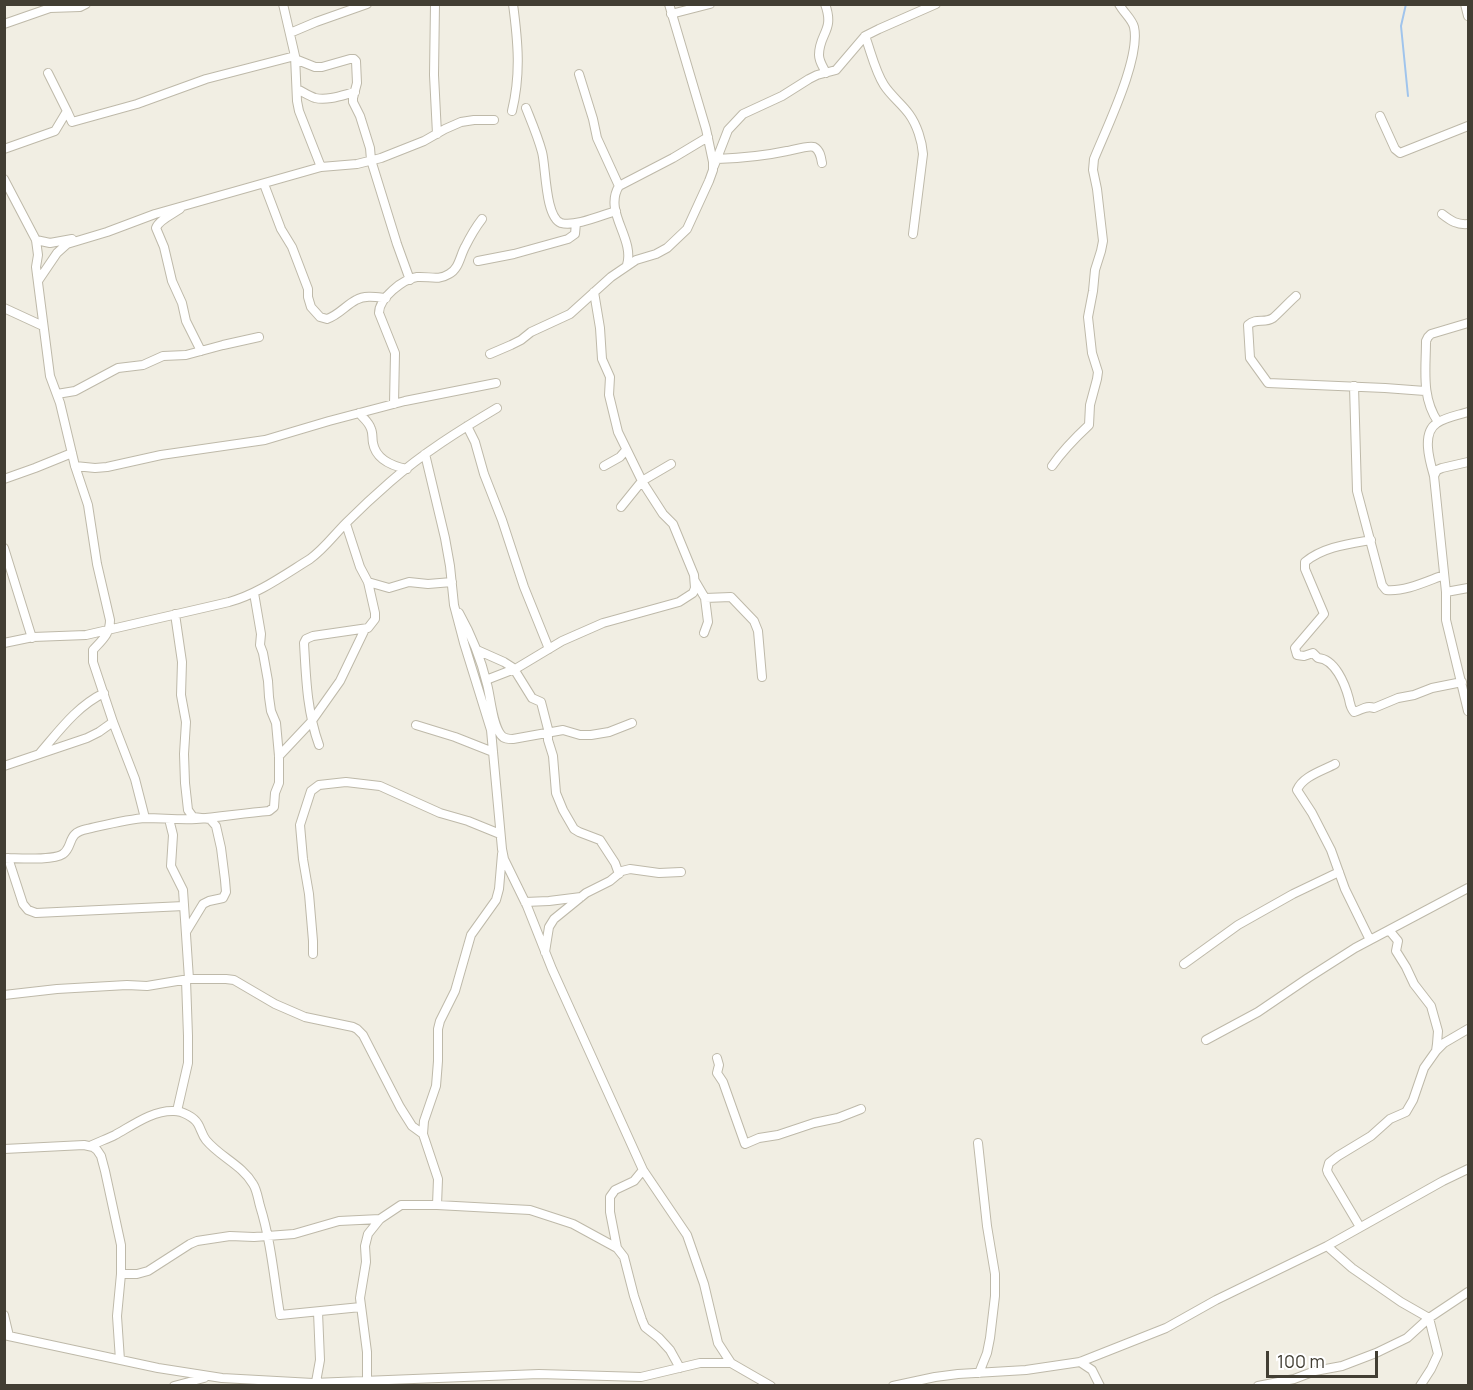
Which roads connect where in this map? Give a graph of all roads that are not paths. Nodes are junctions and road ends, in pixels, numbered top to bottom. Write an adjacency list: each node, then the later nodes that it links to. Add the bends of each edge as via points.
1 (86, 4): 12 (street)
2 (283, 4): 16 (street)
3 (367, 4): 16 (street)
4 (435, 4): 30 (street)
5 (513, 4): 26 (street, via 518,78)
6 (669, 4): 13 (street)
7 (710, 4): 13 (street)
8 (825, 4): 20 (street, via 829,20 819,55)
9 (936, 4): 17 (street)
10 (1119, 4): 80 (street, via 1133,23 1135,45 1123,88 1094,159 1102,241 1088,317 1098,372 1089,425)
11 (1466, 4): 14 (street)
12 (64, 6): 15 (street)
13 (671, 14): 31 (street)
14 (1468, 16)
15 (4, 24)
16 (290, 33): 18 (street)
17 (865, 36): 20 (street, via 838,68); 48 (street, via 880,78 913,119 922,145)
18 (295, 58): 22 (street); 23 (street, via 315,67 354,59); 25 (street, via 206,79 72,122)
19 (48, 73): 25 (street)
20 (826, 73): 33 (street, via 743,114 728,130)
21 (579, 74): 40 (street, via 597,138)
22 (297, 89): 23 (street, via 320,99); 36 (street, via 299,111)
23 (355, 92): 34 (street, via 353,102)
24 (526, 108): 45 (street, via 543,156 555,218 562,223)
25 (67, 111): 32 (street, via 55,131)
26 (512, 111)
27 (1380, 116): 29 (street, via 1400,153)
28 (494, 120): 30 (street, via 466,121)
29 (1468, 126)
30 (437, 134): 34 (street)
31 (708, 137): 37 (street); 40 (street)
32 (4, 149)
33 (717, 159): 35 (street, via 813,147 820,153); 37 (street)
34 (371, 160): 36 (street); 52 (street)
35 (822, 163)
36 (321, 167): 39 (street)
37 (713, 170): 51 (street, via 681,236 656,255)
38 (5, 180): 49 (street)
39 (264, 184): 41 (street); 56 (street, via 281,230 292,247 308,297 320,317 337,315 357,299)
40 (619, 186): 42 (street, via 614,196)
41 (184, 206): 47 (street); 61 (street, via 156,228 186,321)
42 (616, 211): 45 (street); 51 (street, via 627,242)
43 (1442, 214): 46 (street, via 1453,222)
44 (482, 219): 52 (street, via 454,271 439,278)
45 (576, 223): 50 (street, via 574,234 568,239)
46 (1468, 224)
47 (118, 228): 49 (street, via 50,243); 53 (street, via 67,244)
48 (913, 234)
49 (36, 240): 53 (street)
50 (478, 261)
51 (627, 265): 54 (street)
52 (410, 280): 56 (street)
53 (38, 281): 59 (street)
54 (594, 292): 62 (street, via 570,314); 73 (street, via 602,359 610,377 609,395)
55 (1296, 296): 64 (street, via 1272,319 1255,320 1248,325 1251,360 1271,384)
56 (386, 298): 67 (street, via 379,310 395,353)
57 (4, 308): 59 (street)
58 (1468, 323): 65 (street, via 1428,337)
59 (43, 327): 66 (street, via 50,376)
60 (259, 337): 61 (street)
61 (201, 351): 66 (street, via 163,356 118,369 75,391)
62 (490, 354)
63 (496, 383): 67 (street)
64 (1354, 386): 65 (street); 87 (street, via 1357,491)
65 (1425, 391): 71 (street)
66 (57, 394): 74 (street)
67 (394, 404): 70 (street)
68 (497, 408): 72 (street)
69 (1468, 412): 71 (street)
70 (358, 413): 78 (street, via 265,440 107,467); 81 (street, via 370,425 378,454 387,463)
71 (1437, 422): 82 (street, via 1428,440)
72 (467, 426): 75 (street); 104 (street)
73 (626, 450): 79 (street); 84 (street)
74 (72, 453): 78 (street); 83 (street)
75 (425, 454): 81 (street); 92 (street)
76 (1468, 462): 82 (street, via 1437,470)
77 (670, 464): 84 (street)
78 (75, 466): 99 (street, via 88,506)
79 (604, 466)
80 (1052, 466)
81 (407, 469): 86 (street)
82 (1434, 476): 89 (street)
83 (4, 479)
84 (642, 481): 85 (street); 90 (street, via 673,524)
85 (621, 507)
86 (346, 524): 91 (street); 95 (street, via 310,559)
87 (1371, 540): 89 (street, via 1386,590 1407,588); 109 (street, via 1336,547 1305,562 1324,614 1295,648 1297,656 1313,653 1328,662 1339,674 1354,712)
88 (4, 548): 102 (street)
89 (1444, 575): 94 (street)
90 (694, 580): 96 (street); 104 (street, via 693,593 678,602 603,623)
91 (368, 582): 92 (street, via 389,588 409,582); 100 (street, via 375,619)
92 (452, 582): 97 (street)
93 (1468, 588): 94 (street)
94 (1446, 592): 109 (street, via 1448,630)
95 (254, 593): 98 (street); 120 (street)
96 (705, 598): 101 (street, via 708,622); 107 (street, via 731,597 754,621)
97 (454, 605): 105 (street); 118 (street, via 491,730)
98 (175, 614): 99 (street); 125 (street, via 186,722 184,769 188,810)
99 (110, 629): 102 (street); 110 (street, via 92,653)
100 (365, 629): 113 (street, via 340,681); 113 (street, via 306,639)
101 (704, 633)
102 (32, 638): 103 (street)
103 (4, 643)
104 (549, 649): 106 (street)
105 (477, 650): 106 (street); 108 (street)
106 (514, 669): 108 (street); 116 (street, via 532,698 542,704)
107 (762, 677)
108 (486, 680): 116 (street, via 496,727 502,737)
109 (1462, 682): 111 (street)
110 (104, 693): 112 (street); 119 (street, via 71,717)
111 (1468, 711)
112 (113, 722): 119 (street, via 87,738); 123 (street)
113 (311, 722): 117 (street); 120 (street)
114 (632, 723): 116 (street, via 591,735 563,730)
115 (416, 725): 118 (street)
116 (549, 733): 131 (street, via 556,793 563,810 574,829 600,840)
117 (319, 745)
118 (493, 752): 126 (street)
119 (40, 754): 122 (street)
120 (279, 756): 125 (street, via 279,783 272,809)
121 (1335, 764): 130 (street, via 1307,778 1297,790)
122 (4, 766)
123 (145, 818): 124 (street); 128 (street, via 77,832 59,856)
124 (169, 819): 125 (street); 135 (street, via 173,835 171,866 183,890)
125 (200, 819): 137 (street, via 210,819 216,826 226,892 222,898 203,904)
126 (501, 834): 127 (street); 140 (street, via 380,786 319,784 311,791 300,825)
127 (502, 849): 134 (street); 150 (street, via 496,900 471,936 455,990 440,1021 436,1086)
128 (6, 858): 135 (street, via 24,904 36,913)
129 (681, 872): 131 (street, via 630,869)
130 (1339, 872): 138 (street); 141 (street, via 1238,925)
131 (619, 874): 133 (street)
132 (1468, 888): 136 (street)
133 (582, 897): 134 (street); 139 (street, via 554,919)
134 (525, 902): 139 (street)
135 (184, 906): 137 (street)
136 (1389, 930): 138 (street); 146 (street, via 1398,941 1396,951 1414,984 1431,1006 1438,1031)
137 (186, 932): 142 (street)
138 (1370, 940): 145 (street, via 1258,1012)
139 (545, 952): 155 (street)
140 (313, 954)
141 (1184, 964)
142 (188, 980): 143 (street); 149 (street, via 188,1063); 150 (street, via 234,980 305,1017 357,1029 400,1107 412,1126)
143 (4, 995)
144 (1468, 1029): 146 (street)
145 (1206, 1040)
146 (1436, 1051): 158 (street, via 1424,1068 1406,1112 1390,1119 1327,1167)
147 (717, 1058): 148 (street, via 717,1072 746,1144)
148 (861, 1109)
149 (177, 1111): 152 (street, via 143,1119); 159 (street, via 198,1123 208,1142 254,1185)
150 (423, 1134): 156 (street, via 438,1179)
151 (978, 1143): 173 (street, via 995,1275 990,1338)
152 (90, 1146): 153 (street); 162 (street, via 97,1150 105,1171 121,1245)
153 (4, 1149)
154 (1468, 1169): 158 (street)
155 (643, 1170): 161 (street, via 610,1197); 171 (street, via 687,1234 718,1343)
156 (437, 1205): 157 (street, via 401,1205); 161 (street, via 530,1210 573,1224)
157 (380, 1219): 159 (street, via 339,1221 294,1234); 164 (street, via 368,1234 365,1246)
158 (1360, 1227): 160 (street)
159 (268, 1236): 162 (street, via 198,1241 148,1271); 165 (street, via 280,1315)
160 (1327, 1246): 167 (street, via 1352,1268); 170 (street, via 1166,1328)
161 (617, 1248): 172 (street, via 624,1257 645,1327 670,1350)
162 (121, 1274): 169 (street, via 117,1317)
163 (1468, 1292): 167 (street)
164 (361, 1307): 165 (street); 175 (street)
165 (318, 1312): 177 (street, via 320,1360)
166 (4, 1315): 168 (street)
167 (1429, 1318): 182 (street, via 1407,1338 1377,1353); 183 (street, via 1438,1354)
168 (7, 1336): 169 (street)
169 (120, 1360): 174 (street)
170 (1080, 1362): 173 (street); 181 (street, via 1092,1370)
171 (731, 1363): 172 (street, via 700,1363); 179 (street)
172 (680, 1368): 175 (street, via 641,1377 539,1374)
173 (979, 1373): 180 (street)
174 (212, 1376): 176 (street); 177 (street)
175 (367, 1381): 177 (street)
176 (196, 1383): 178 (street)
177 (314, 1384)
178 (174, 1386)
179 (771, 1386)
180 (893, 1386)
181 (1100, 1386)
182 (1258, 1386)
183 (1420, 1386)

